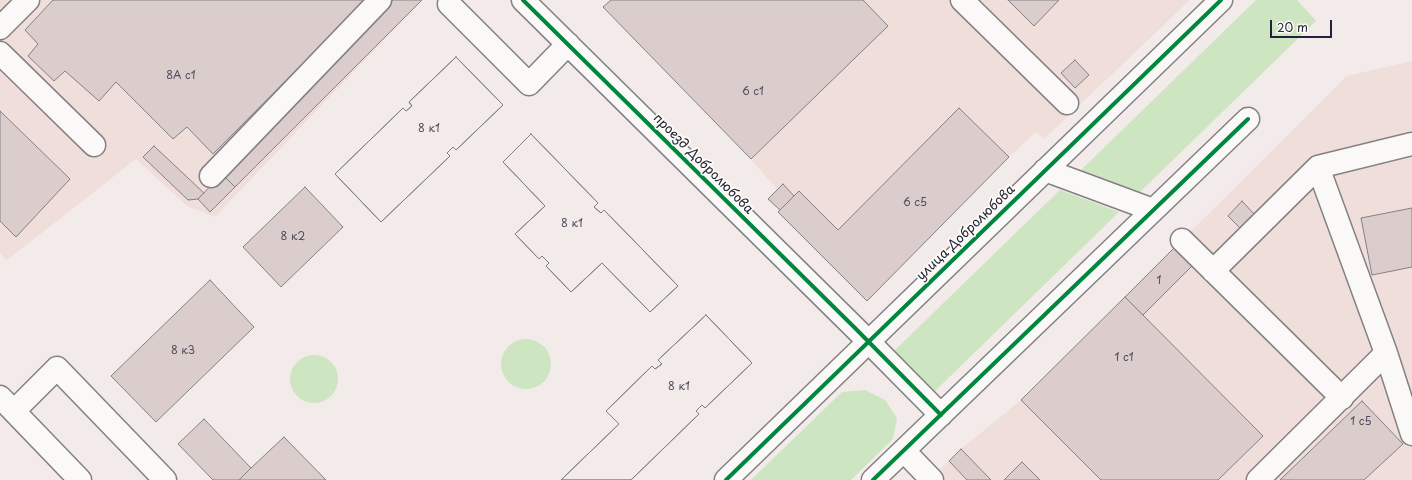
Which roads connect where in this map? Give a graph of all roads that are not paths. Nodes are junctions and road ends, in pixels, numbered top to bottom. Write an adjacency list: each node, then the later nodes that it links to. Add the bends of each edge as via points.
1 (28, 0): 7 (street)
2 (380, 0): 16 (street)
3 (523, 0): 8 (street, проезд Добролюбова)
4 (962, 0): 10 (street)
5 (1221, 0): 15 (street, улица Добролюбова)
6 (447, 6): 8 (street, via 529,84)
7 (0, 28)
8 (568, 44): 20 (street, проезд Добролюбова)
9 (0, 53): 13 (street)
10 (1067, 103)
11 (1248, 120): 17 (street)
12 (1412, 144): 14 (street)
13 (94, 145)
14 (1318, 167): 19 (street); 21 (street)
15 (1045, 170): 17 (street); 20 (street, улица Добролюбова)
16 (211, 176)
17 (1153, 210): 24 (street)
18 (1182, 240): 19 (street)
19 (1213, 271): 22 (street)
20 (869, 342): 24 (street, проезд Добролюбова); 29 (street, улица Добролюбова)
21 (1386, 353): 22 (street); 25 (street)
22 (1342, 398): 32 (street)
23 (7, 404): 27 (street); 28 (street, via 58,368)
24 (941, 415): 26 (street)
25 (1412, 434)
26 (904, 451): 30 (street); 31 (street)
27 (80, 480)
28 (165, 480)
29 (726, 480)
30 (874, 480)
31 (932, 480)
32 (1258, 480)

